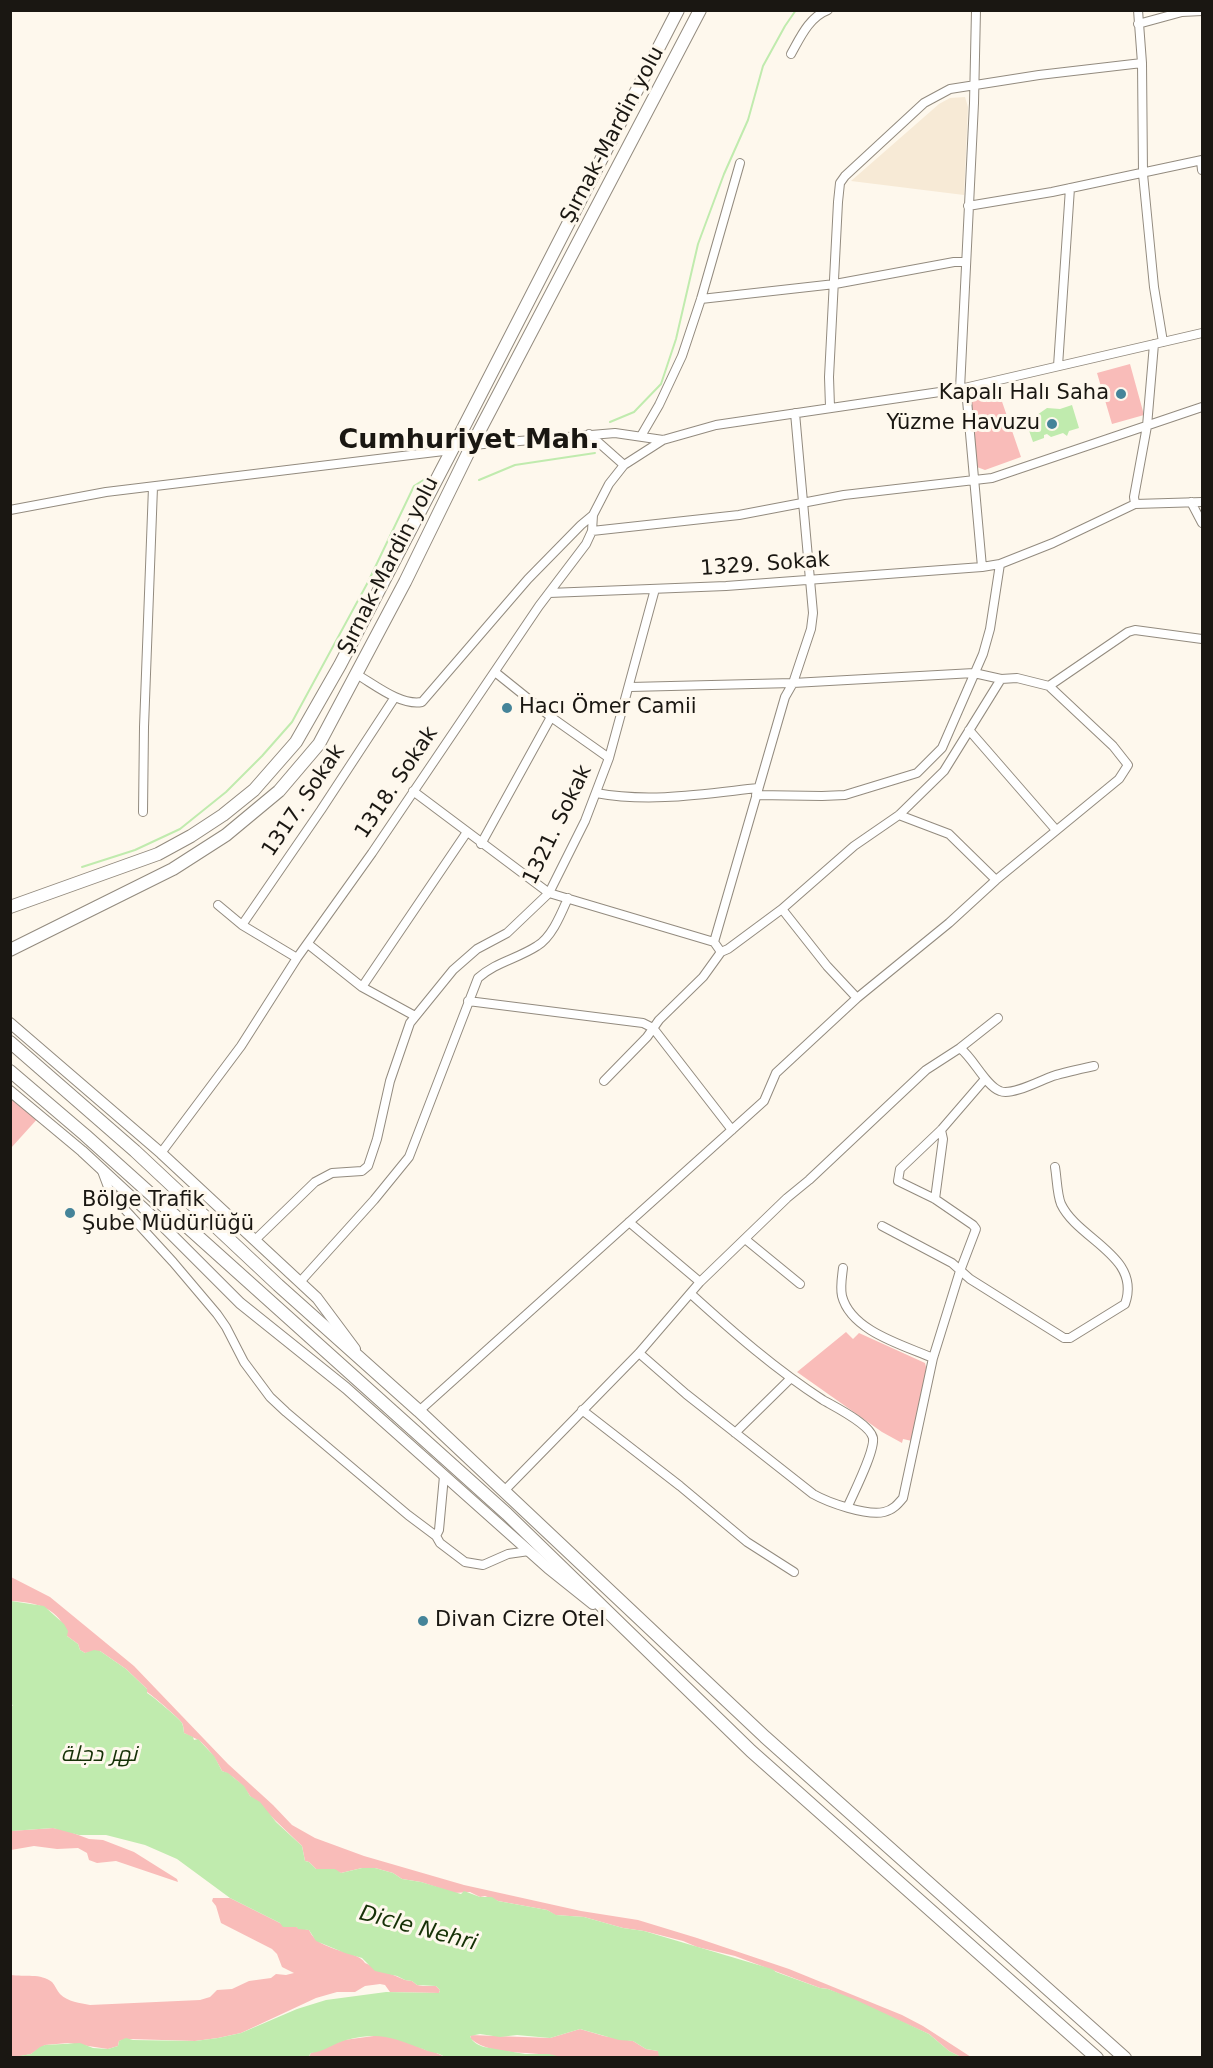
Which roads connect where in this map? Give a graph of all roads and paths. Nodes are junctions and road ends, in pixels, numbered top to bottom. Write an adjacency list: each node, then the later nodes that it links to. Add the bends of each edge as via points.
1 (678, 10): 31 (highway, Şırnak-Mardin yolu)
2 (700, 10): 30 (highway, Şırnak-Mardin yolu)
3 (828, 10): 8 (street, via 808,26)
4 (976, 10): 10 (street)
5 (1138, 10): 7 (street)
6 (1203, 10): 7 (street)
7 (1138, 24): 9 (street)
8 (791, 54)
9 (1142, 63): 10 (street); 13 (street)
10 (974, 84): 15 (street); 17 (street, via 950,88 924,103 840,183)
11 (740, 163): 18 (street)
12 (1202, 164): 13 (street)
13 (1143, 174): 14 (street); 20 (street)
14 (1070, 188): 15 (street); 21 (street)
15 (968, 206): 16 (street)
16 (966, 262): 17 (street); 22 (street)
17 (835, 284): 18 (street); 23 (street)
18 (701, 299): 28 (street, via 682,356)
19 (1203, 333): 20 (street)
20 (1159, 343): 21 (street); 26 (street)
21 (1058, 366): 22 (street)
22 (960, 389): 23 (street); 33 (street, via 967,400)
23 (830, 407): 25 (street)
24 (1203, 407): 26 (street)
25 (795, 413): 29 (street, via 716,425); 35 (street)
26 (1147, 426): 33 (street, via 992,478); 38 (street, via 1134,496)
27 (589, 434): 28 (street); 30 (street); 32 (street)
28 (641, 436): 29 (street)
29 (663, 440): 32 (street, 1318. Sokak)
30 (472, 445): 51 (highway, Şırnak-Mardin yolu)
31 (452, 450): 34 (street); 72 (highway, Şırnak-Mardin yolu, via 296,742 254,790 208,825 158,854)
32 (624, 465): 40 (street, 1318. Sokak)
33 (973, 480): 35 (street); 44 (street)
34 (153, 487): 39 (street); 63 (street)
35 (803, 502): 42 (street, via 739,514); 45 (street)
36 (1191, 502): 37 (street); 38 (street); 41 (street)
37 (1203, 502)
38 (1136, 504): 43 (street, 1329. Sokak)
39 (10, 510)
40 (593, 515): 42 (street, 1318. Sokak); 56 (street, via 528,579 422,702 414,704)
41 (1203, 523)
42 (591, 531): 47 (street, 1318. Sokak, via 586,544)
43 (1000, 564): 44 (street, 1329. Sokak); 50 (street, via 990,629)
44 (982, 567): 45 (street, 1329. Sokak)
45 (811, 579): 46 (street, 1329. Sokak); 53 (street, via 812,629)
46 (655, 589): 47 (street, 1329. Sokak); 55 (street, 1321. Sokak)
47 (549, 593): 49 (street, 1318. Sokak)
48 (1203, 639): 54 (street, via 1128,632)
49 (495, 672): 57 (street); 60 (street, 1318. Sokak)
50 (975, 673): 52 (street); 53 (street); 61 (street, via 942,748 917,772 845,795)
51 (356, 674): 56 (street); 77 (highway, Şırnak-Mardin yolu, via 319,744 279,791 226,835 172,869)
52 (1001, 679): 54 (street, via 1017,678); 58 (street)
53 (793, 683): 55 (street); 61 (street, via 784,697)
54 (1049, 686): 65 (street, via 1128,765 1119,779)
55 (630, 687): 59 (street, 1321. Sokak)
56 (395, 697): 74 (street, 1317. Sokak)
57 (551, 717): 59 (street); 67 (street)
58 (969, 730): 64 (street, via 944,771); 65 (street)
59 (609, 758): 62 (street, 1321. Sokak)
60 (413, 791): 66 (street); 76 (street, 1318. Sokak)
61 (757, 792): 62 (street, via 654,799); 75 (street)
62 (596, 793): 69 (street, 1321. Sokak)
63 (143, 812)
64 (899, 815): 68 (street, via 949,834); 73 (street, via 855,846)
65 (1056, 830): 68 (street)
66 (467, 832): 67 (street); 80 (street)
67 (481, 844): 69 (street)
68 (996, 880): 81 (street)
69 (549, 893): 70 (street); 83 (street, 1321. Sokak, via 507,933 477,949 453,970)
70 (568, 898): 75 (street); 82 (street, via 559,919 539,945 484,972)
71 (218, 905): 74 (street)
72 (10, 907)
73 (782, 909): 78 (street); 81 (street)
74 (242, 925): 79 (street)
75 (714, 942): 78 (street)
76 (308, 944): 79 (street, 1318. Sokak); 80 (street)
77 (12, 951)
78 (721, 952): 86 (street, via 704,977)
79 (297, 958): 96 (street, 1318. Sokak, via 241,1046)
80 (362, 987): 83 (street)
81 (857, 998): 94 (street, via 776,1073 764,1101)
82 (468, 1001): 86 (street, via 643,1023); 106 (street, via 409,1157)
83 (415, 1016): 103 (street, 1321. Sokak, via 390,1081 368,1166 362,1171 332,1173 315,1182)
84 (998, 1017): 88 (street)
85 (10, 1023): 96 (main road)
86 (653, 1028): 92 (street); 94 (street)
87 (10, 1042): 112 (highway)
88 (960, 1048): 91 (street); 102 (street, via 926,1070)
89 (1094, 1066): 91 (street, via 1011,1092 1000,1091)
90 (10, 1071): 123 (highway, via 507,1514)
91 (985, 1079): 95 (street)
92 (604, 1081)
93 (10, 1091): 98 (main road)
94 (732, 1130): 100 (street)
95 (941, 1130): 99 (street); 99 (street, via 900,1169 898,1181)
96 (161, 1153): 103 (main road)
97 (1055, 1167): 105 (street, via 1061,1203 1071,1218 1125,1272 1125,1304 1064,1338)
98 (101, 1168): 117 (main road, via 240,1302 346,1388); 120 (street, via 118,1202 217,1314 244,1362 277,1404)
99 (934, 1199): 105 (street, via 976,1229)
100 (629, 1222): 107 (street); 115 (street)
101 (882, 1226): 105 (street)
102 (745, 1239): 107 (street); 108 (street)
103 (255, 1240): 106 (main road)
104 (843, 1268): 111 (street, via 842,1297 854,1317 872,1332)
105 (960, 1270): 111 (street)
106 (300, 1282): 112 (main road, via 317,1298)
107 (700, 1282): 109 (street)
108 (800, 1284)
109 (691, 1294): 110 (street); 113 (street)
110 (639, 1353): 114 (street); 116 (street)
111 (933, 1358): 119 (street, via 903,1498 895,1508 884,1512 864,1512)
112 (362, 1359): 115 (highway)
113 (790, 1379): 116 (street); 119 (street, via 863,1425 873,1436 873,1447)
114 (582, 1410): 118 (street); 122 (street, via 747,1542)
115 (419, 1411): 118 (highway)
116 (735, 1433): 119 (street, via 813,1494)
117 (444, 1476): 120 (street); 121 (main road)
118 (504, 1491): 125 (highway, via 774,1745)
119 (848, 1506)
120 (436, 1536): 121 (street, via 440,1544 465,1562 483,1565 508,1554)
121 (529, 1551): 123 (main road)
122 (794, 1572)
123 (633, 1636): 124 (highway, via 751,1751)
124 (1096, 2058)
125 (1125, 2058)

